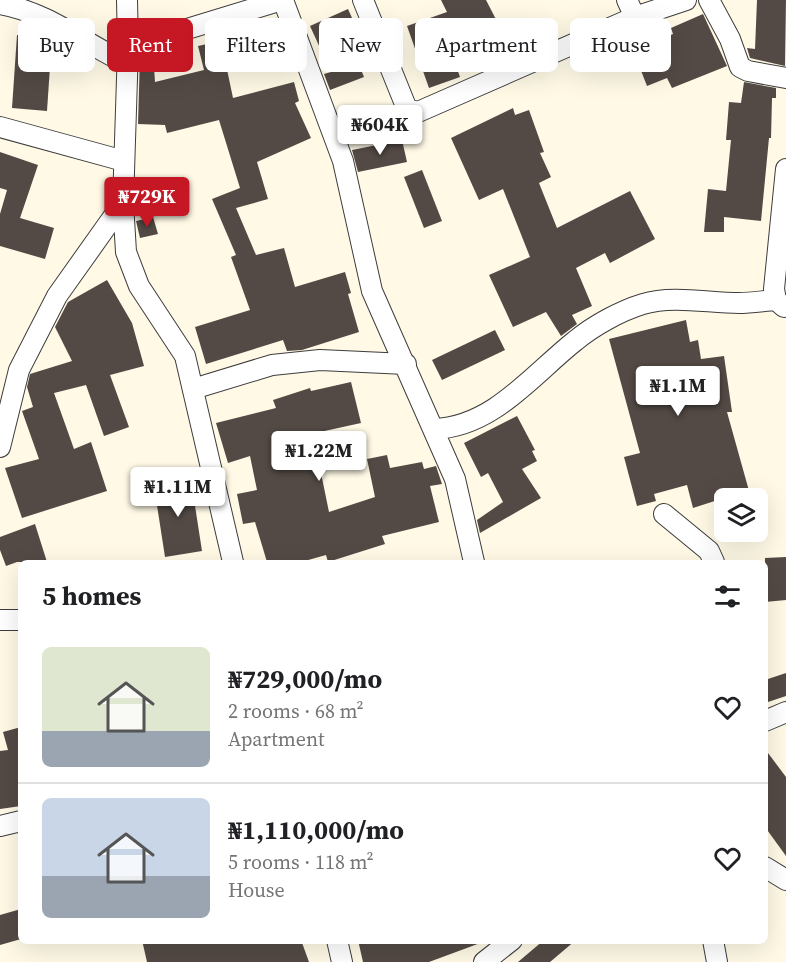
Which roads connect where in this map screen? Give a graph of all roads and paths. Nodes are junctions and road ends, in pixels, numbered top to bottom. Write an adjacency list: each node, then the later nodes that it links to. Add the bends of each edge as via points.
1 (127, 0): 8 (street)
2 (282, 0): 9 (street); 18 (street, via 342,161 372,291)
3 (363, 0): 7 (street, via 407,109 418,112)
4 (686, 0): 7 (street)
5 (709, 0): 12 (street, via 740,67)
6 (0, 4): 10 (street, via 62,25 97,49)
7 (631, 9)
8 (127, 18)
9 (193, 32)
10 (107, 51)
11 (127, 72): 14 (street)
12 (786, 78)
13 (0, 127): 14 (street)
14 (124, 161): 16 (street)
15 (786, 169): 17 (street, via 774,289)
16 (123, 203): 19 (street, via 126,252 136,278 185,356); 21 (street, via 57,296 19,370)
17 (781, 305): 20 (street, via 667,300 643,304 575,340 520,390 486,413 450,429)
18 (406, 364): 19 (street, via 332,360 272,365); 20 (street)
19 (193, 389): 23 (street)
20 (434, 429): 24 (street, via 455,479)
21 (0, 447)
22 (664, 514): 25 (street, via 709,552)
23 (233, 560)
24 (474, 560)
25 (713, 560)
26 (0, 620): 27 (street)
27 (18, 620)
28 (786, 712): 29 (street)
29 (768, 720)
30 (18, 821): 31 (street)
31 (0, 826)
32 (768, 869): 33 (street)
33 (786, 880)
34 (338, 944): 37 (street)
35 (713, 944): 39 (street)
36 (511, 950): 38 (street)
37 (342, 962)
38 (484, 962)
39 (717, 962)

